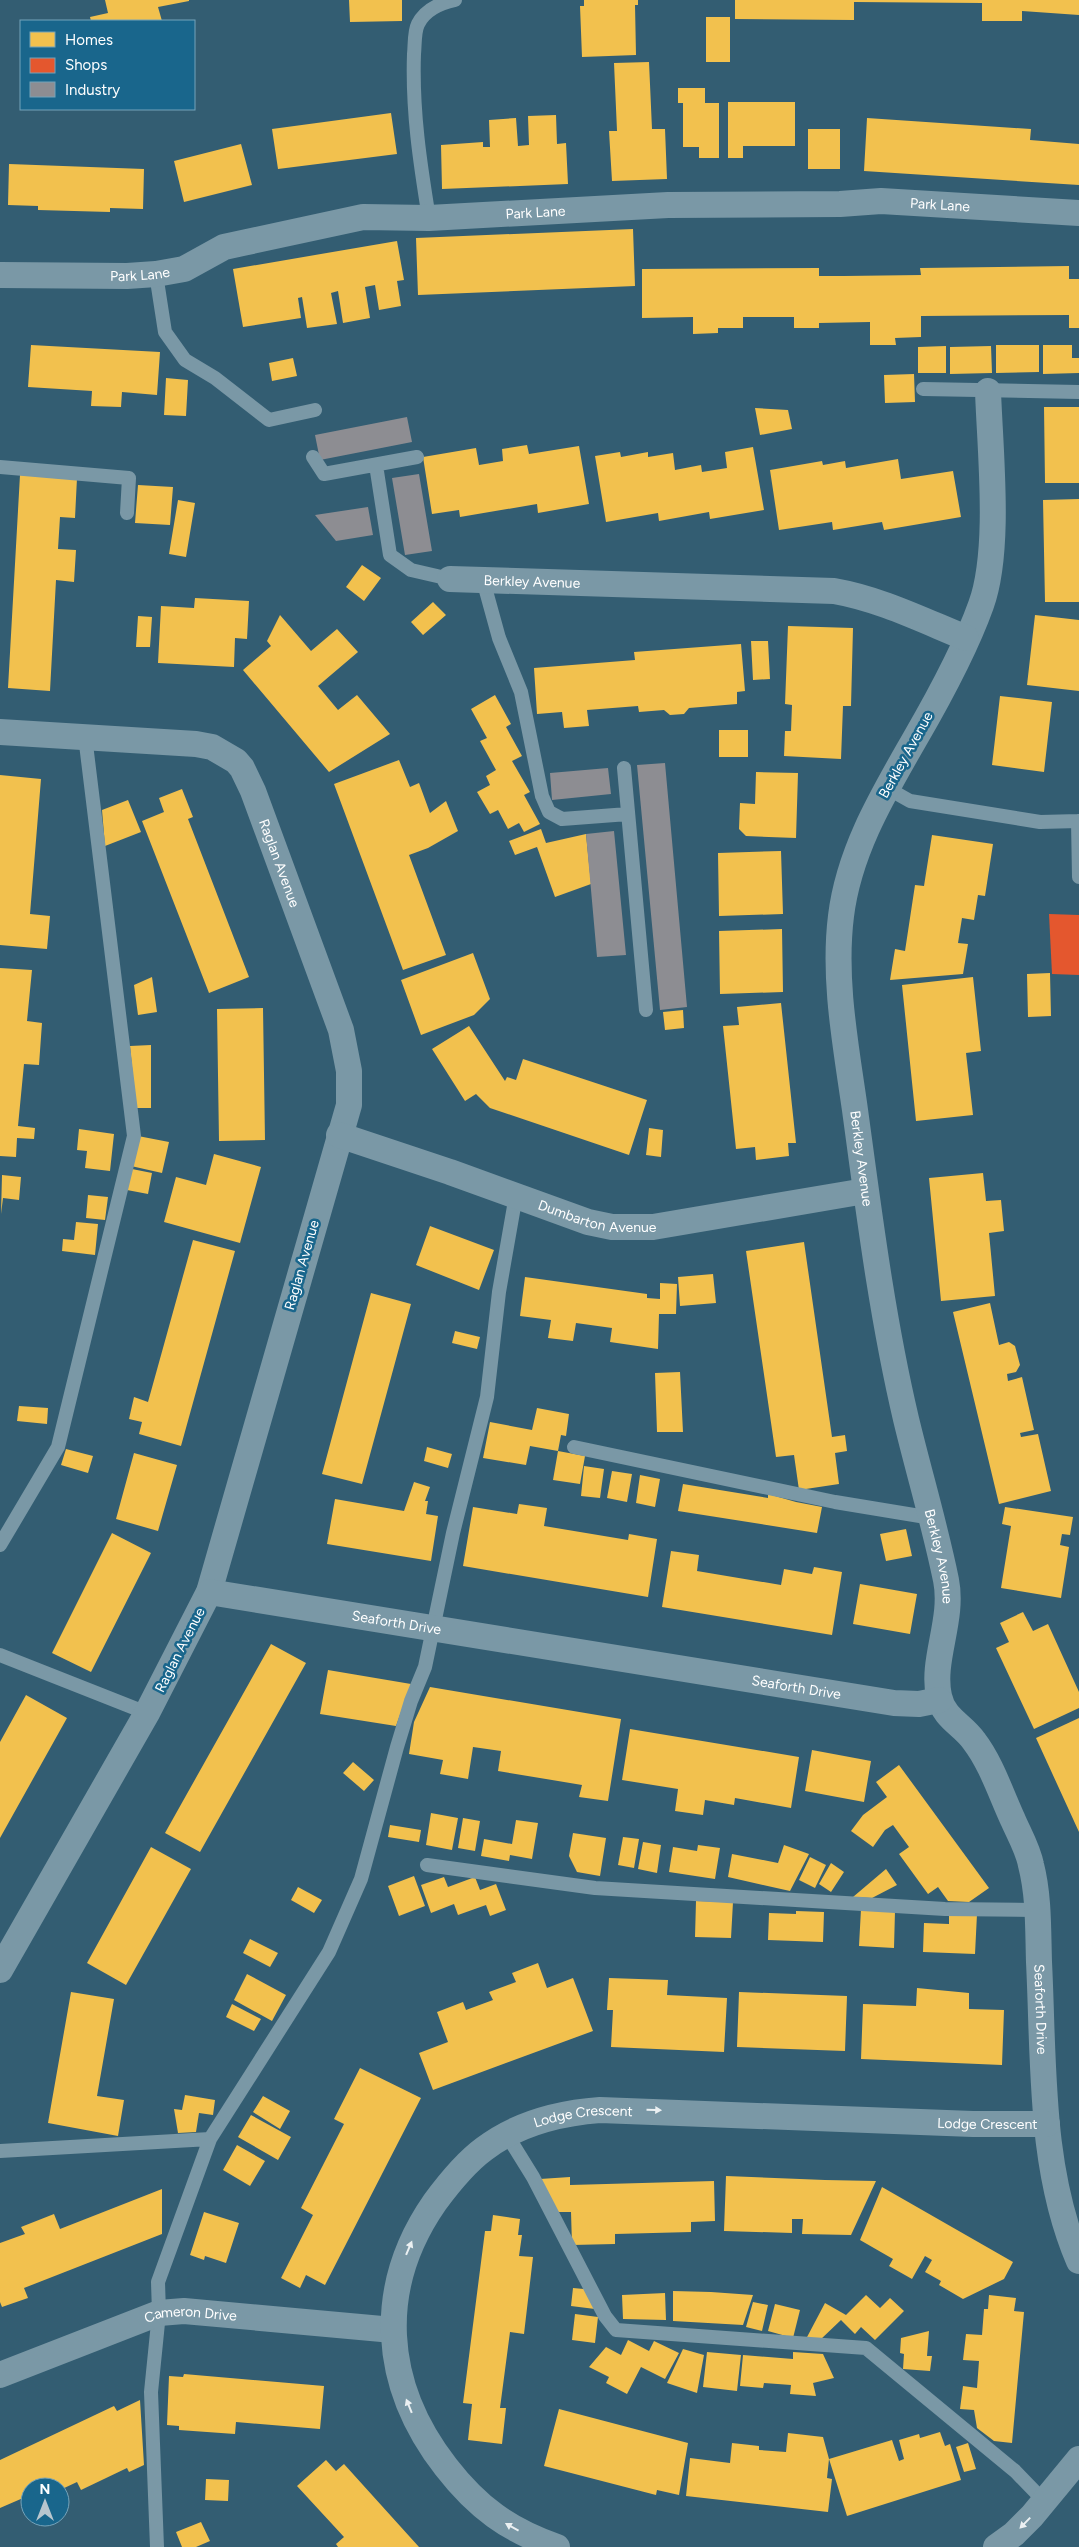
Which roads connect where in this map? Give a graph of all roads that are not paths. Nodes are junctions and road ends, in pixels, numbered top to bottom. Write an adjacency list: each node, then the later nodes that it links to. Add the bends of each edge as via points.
1 (455, 0): 3 (lane, via 426,14 418,24 415,39 413,90)
2 (1079, 213): 3 (street, Park Lane, via 881,201 668,205)
3 (429, 218): 4 (street, Park Lane, via 363,217 279,233 224,247 184,269)
4 (156, 274): 5 (street, Park Lane); 9 (lane, via 165,332 185,360 216,378 269,420)
5 (0, 275)
6 (923, 389): 7 (lane)
7 (988, 391): 8 (lane); 17 (street, Berkley Avenue, via 989,562 982,603)
8 (1079, 392)
9 (315, 410)
10 (312, 457): 12 (lane, via 324,474)
11 (417, 457): 12 (lane)
12 (376, 465): 15 (lane, via 390,555 411,570)
13 (0, 467): 14 (lane, via 129,478)
14 (128, 513)
15 (450, 579): 16 (street, Berkley Avenue)
16 (483, 580): 17 (street, Berkley Avenue, via 834,591 859,595); 22 (lane, via 499,638 521,692 542,796 549,812 562,819)
17 (966, 638): 21 (street, Berkley Avenue, via 925,722)
18 (0, 732): 19 (street, Raglan Avenue)
19 (84, 736): 26 (street, Raglan Avenue, via 205,745 229,756 242,768 341,1030 349,1071 349,1105); 31 (lane, via 134,1136 58,1447)
20 (624, 768): 22 (lane)
21 (887, 788): 23 (lane, via 910,802 1040,822); 27 (street, Berkley Avenue, via 847,879 839,939 841,1008)
22 (628, 814): 25 (lane)
23 (1079, 821): 24 (lane)
24 (1079, 877)
25 (646, 1010)
26 (339, 1135): 28 (street, Dumbarton Avenue); 32 (street, Raglan Avenue)
27 (865, 1191): 28 (street, Dumbarton Avenue, via 636,1229 588,1222); 30 (street, Berkley Avenue, via 906,1417)
28 (516, 1196): 33 (lane, via 499,1292 487,1398 453,1533)
29 (574, 1447): 30 (lane, via 835,1502)
30 (932, 1518): 35 (street, Berkley Avenue, via 948,1601 937,1677)
31 (0, 1545)
32 (209, 1592): 33 (street, Seaforth Drive); 36 (street, Raglan Avenue)
33 (435, 1628): 35 (street, Seaforth Drive, via 894,1703 919,1704); 42 (lane, via 425,1667 396,1747 361,1878 330,1952)
34 (0, 1655): 36 (lane)
35 (939, 1700): 38 (street, Seaforth Drive, via 945,1713 977,1744 1002,1796 1032,1866)
36 (147, 1713): 39 (street, Raglan Avenue)
37 (427, 1865): 38 (lane, via 595,1888 945,1909)
38 (1036, 1910): 40 (street, Seaforth Drive)
39 (0, 1970)
40 (1047, 2124): 41 (street, Lodge Crescent, one-way to 40, via 570,2112 600,2110); 44 (street, Lodge Crescent, via 1057,2188 1069,2238)
41 (507, 2135): 46 (street, Lodge Crescent, one-way to 41, via 398,2279 410,2245 428,2213 464,2168 484,2149); 49 (lane, via 605,2316 616,2330 866,2348 1015,2471)
42 (210, 2138): 43 (lane); 45 (lane, via 158,2282)
43 (0, 2151)
44 (1079, 2261)
45 (159, 2313): 46 (street, Cameron Drive, via 184,2311); 47 (street, Cameron Drive); 50 (lane, via 151,2392)
46 (393, 2330): 51 (street, Lodge Crescent, one-way to 46, via 533,2539 482,2508 440,2460 418,2427 402,2386)
47 (0, 2375)
48 (1079, 2459): 49 (street)
49 (1045, 2502): 52 (street, one-way to 52, via 1014,2534)
50 (158, 2547)
51 (557, 2547)
52 (996, 2547)

